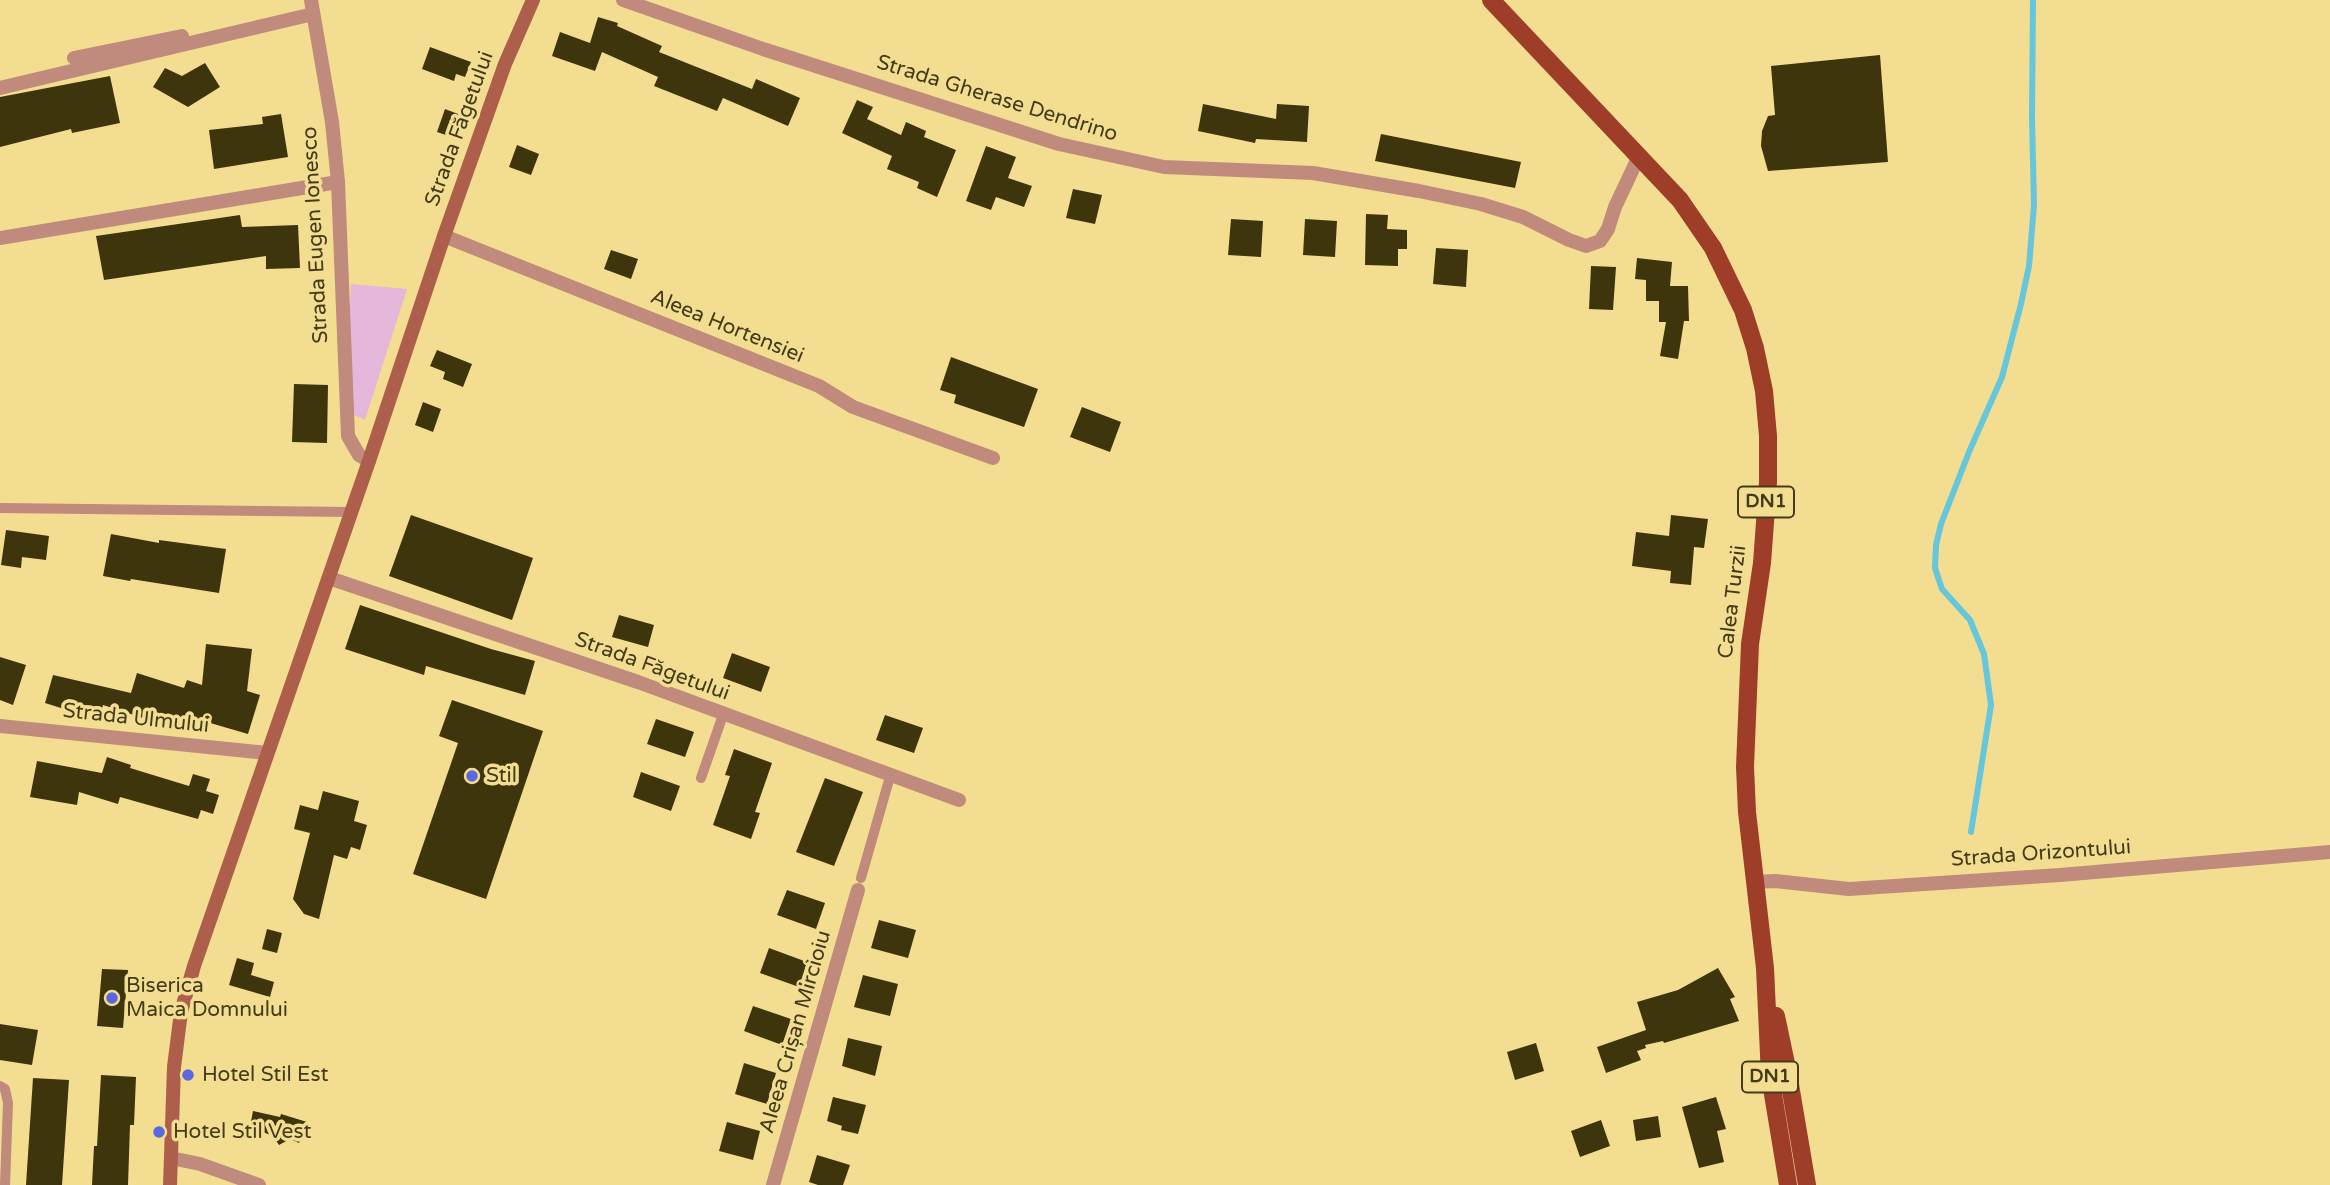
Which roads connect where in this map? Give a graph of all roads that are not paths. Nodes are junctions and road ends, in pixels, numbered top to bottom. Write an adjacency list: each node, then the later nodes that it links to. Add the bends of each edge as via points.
1 (533, 0): 9 (main road, Strada Făgetului, via 505,64)
2 (623, 0): 7 (street, Strada Gherase Dendrino, via 1059,144 1164,167 1313,173 1419,191 1523,217 1586,246 1600,241 1608,229)
3 (1491, 0): 7 (main road, Calea Turzii / DN1)
4 (309, 10): 5 (street); 6 (street); 8 (street, Strada Eugen Ionesco, via 332,122)
5 (74, 58)
6 (0, 88)
7 (1639, 156): 23 (main road, Calea Turzii / DN1, via 1680,200 1713,248 1743,310 1764,391 1768,482 1745,727)
8 (338, 182): 10 (street); 12 (street, Strada Eugen Ionesco, via 348,436 359,455)
9 (444, 236): 11 (street, Aleea Hortensiei, via 819,386 853,407); 12 (main road, Strada Făgetului)
10 (0, 238)
11 (993, 458)
12 (369, 461): 14 (main road, Strada Făgetului)
13 (0, 508): 14 (lane)
14 (351, 512): 15 (main road, Strada Făgetului)
15 (328, 578): 16 (street, Strada Făgetului); 18 (main road, Strada Făgetului)
16 (723, 715): 19 (street, Strada Făgetului); 20 (lane)
17 (0, 726): 18 (street, Strada Ulmului)
18 (267, 753): 27 (main road, Strada Făgetului, via 181,1012 174,1067)
19 (891, 773): 21 (street, Strada Făgetului); 24 (lane)
20 (701, 778)
21 (959, 800)
22 (2330, 852): 23 (street, Strada Orizontului, via 1849,889)
23 (1754, 883): 25 (main road, Calea Turzii / DN1)
24 (860, 884): 31 (street, Aleea Crișan Mircioiu)
25 (1765, 968): 32 (main road, Calea Turzii / DN1, via 1770,1076); 33 (main road, Calea Turzii / DN1)
26 (0, 1086): 28 (lane, via 8,1103)
27 (172, 1158): 29 (main road, Strada Făgetului); 30 (street)
28 (5, 1185)
29 (170, 1185)
30 (259, 1185)
31 (773, 1185)
32 (1788, 1185)
33 (1807, 1185)

